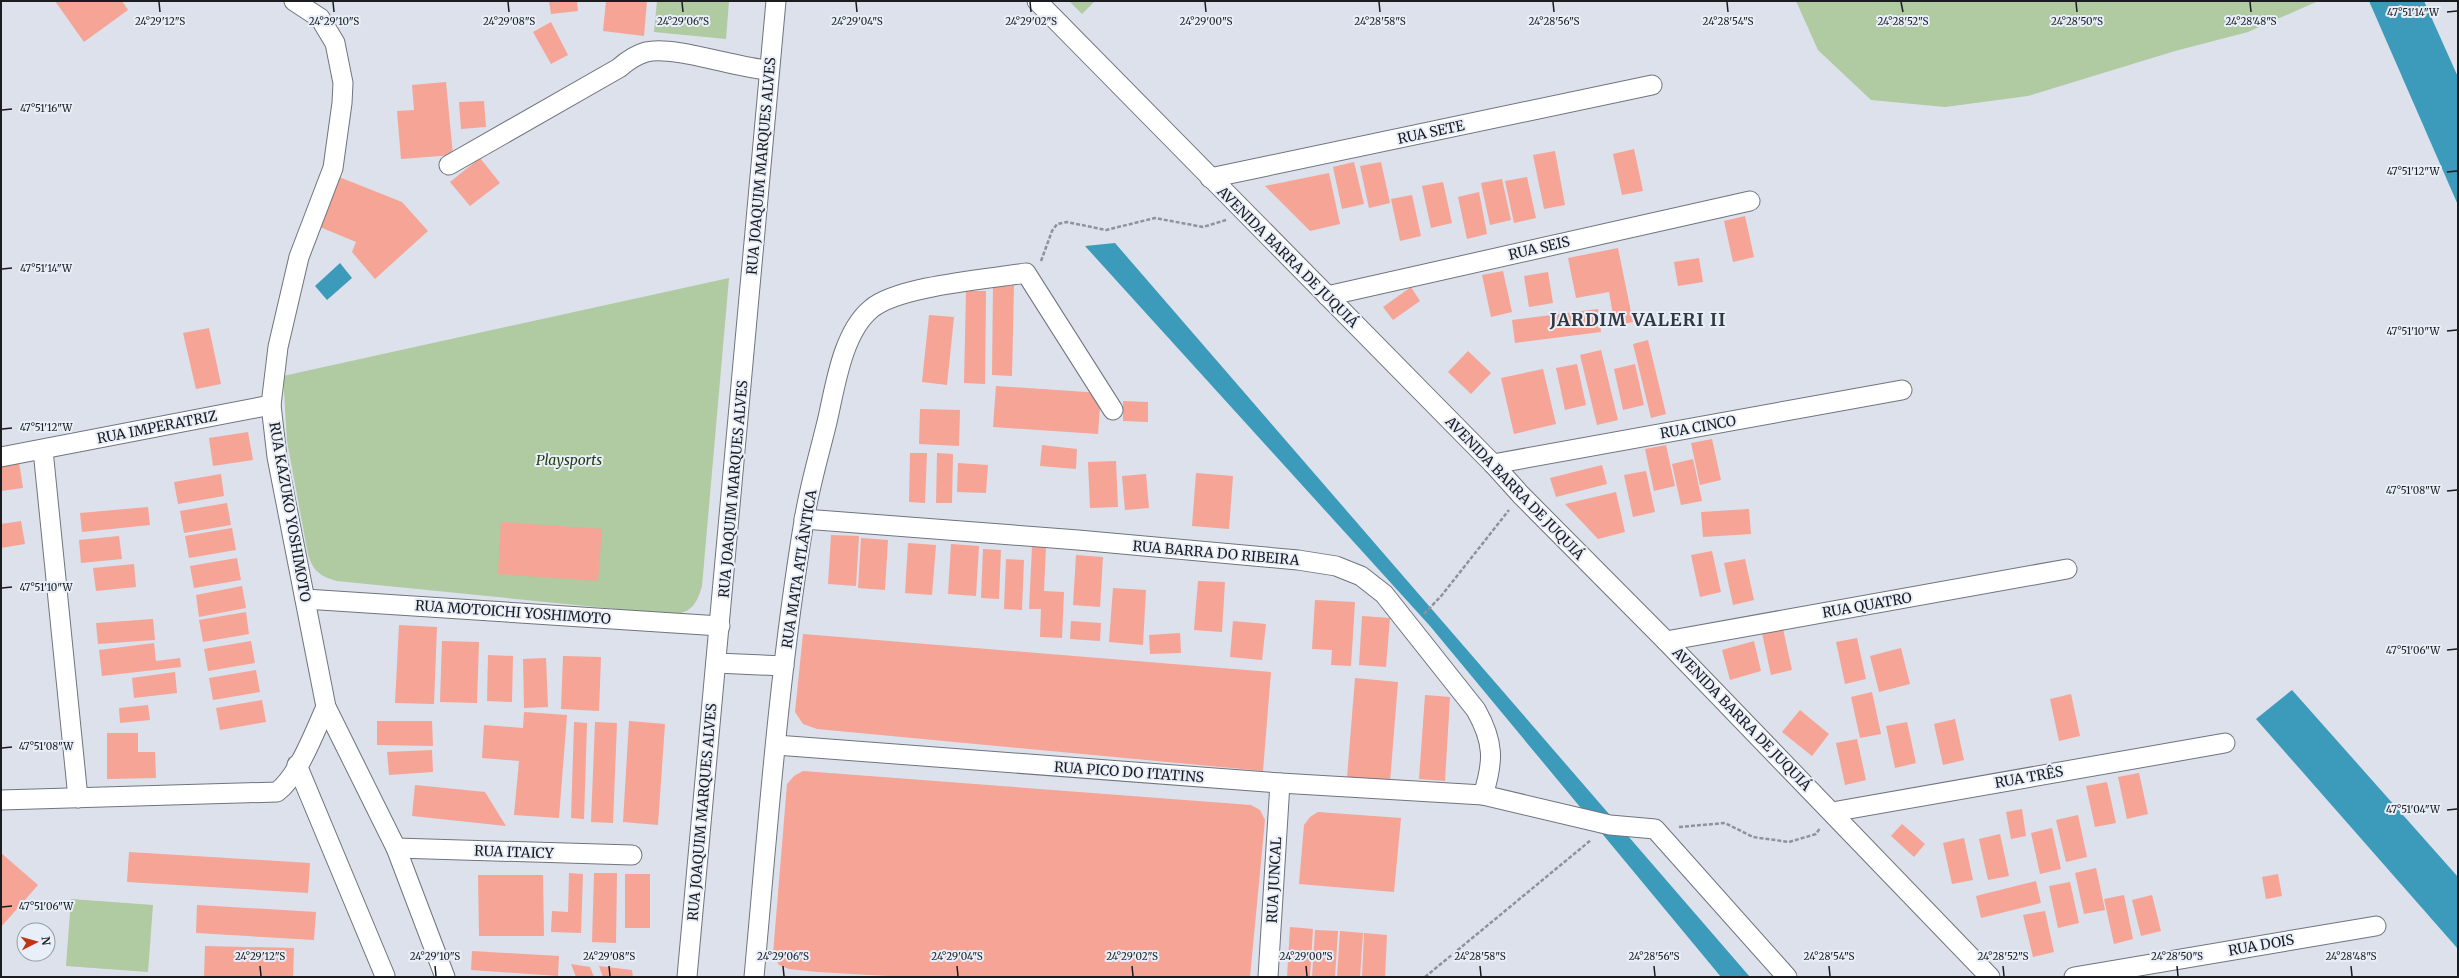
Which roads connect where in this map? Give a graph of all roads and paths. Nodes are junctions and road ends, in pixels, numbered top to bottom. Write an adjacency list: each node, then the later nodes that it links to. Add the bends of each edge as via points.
1 (294, 1): 13 (street, RUA KAZUKO YOSHIMOTO, via 320,18 335,43 341,64 342,103 333,168 299,257 289,298 278,347)
2 (776, 1): 4 (street, RUA JOAQUIM MARQUES ALVES)
3 (1037, 1): 7 (street, AVENIDA BARRA DE JUQUIÁ)
4 (769, 70): 6 (street, via 668,52 647,52 630,58 619,68); 23 (street, RUA JOAQUIM MARQUES ALVES)
5 (1652, 85): 7 (street, RUA SETE)
6 (449, 165)
7 (1210, 178): 9 (street, AVENIDA BARRA DE JUQUIÁ)
8 (1750, 201): 11 (street, RUA SEIS)
9 (1242, 210): 10 (path, via 1226,220 1203,227 1155,218 1106,230 1067,222 1057,224 1041,262 1034,270); 11 (street, AVENIDA BARRA DE JUQUIÁ)
10 (1026, 273): 14 (street); 19 (street, RUA MATA ATLÂNTICA, via 912,291 889,298 870,309 853,332 841,362)
11 (1327, 296): 17 (street, AVENIDA BARRA DE JUQUIÁ)
12 (1902, 390): 17 (street, RUA CINCO)
13 (271, 405): 15 (street, RUA IMPERATRIZ); 21 (street, RUA KAZUKO YOSHIMOTO, via 281,480)
14 (1113, 410)
15 (43, 450): 16 (street, RUA IMPERATRIZ); 33 (street)
16 (1, 457)
17 (1493, 464): 18 (street, AVENIDA BARRA DE JUQUIÁ)
18 (1520, 495): 22 (path, via 1442,595); 24 (street, AVENIDA BARRA DE JUQUIÁ)
19 (804, 519): 26 (street, RUA MATA ATLÂNTICA); 32 (street, RUA BARRA DO RIBEIRA, via 1298,560 1336,566 1361,576 1384,594 1476,710 1490,746 1491,770)
20 (2067, 569): 24 (street, RUA QUATRO)
21 (305, 599): 23 (street, RUA MOTOICHI YOSHIMOTO); 27 (street, RUA KAZUKO YOSHIMOTO)
22 (1422, 615)
23 (720, 626): 25 (street, RUA JOAQUIM MARQUES ALVES)
24 (1666, 641): 35 (street, AVENIDA BARRA DE JUQUIÁ)
25 (716, 663): 26 (street); 43 (street, RUA JOAQUIM MARQUES ALVES)
26 (784, 666): 29 (street, RUA MATA ATLÂNTICA)
27 (326, 707): 30 (street); 38 (street, RUA KAZUKO YOSHIMOTO)
28 (2225, 743): 35 (street, RUA TRÊS)
29 (776, 745): 31 (street, RUA PICO DO ITATINS); 44 (street, RUA MATA ATLÂNTICA)
30 (298, 765): 33 (street, via 286,785 276,792 267,794); 41 (street)
31 (1280, 783): 32 (street, RUA PICO DO ITATINS); 45 (street, RUA JUNCAL)
32 (1483, 795): 36 (street, RUA PICO DO ITATINS)
33 (78, 798): 34 (street)
34 (1, 800)
35 (1832, 812): 37 (path, via 1816,834 1789,842 1753,837 1725,823); 48 (street, AVENIDA BARRA DE JUQUIÁ)
36 (1610, 825): 37 (street, RUA PICO DO ITATINS); 46 (path)
37 (1655, 829): 47 (street)
38 (396, 848): 39 (street, RUA ITAICY); 42 (street, RUA KAZUKO YOSHIMOTO)
39 (632, 855)
40 (2376, 926): 49 (street, RUA DOIS)
41 (385, 976)
42 (445, 977)
43 (687, 977)
44 (754, 977)
45 (1268, 977)
46 (1425, 977)
47 (1787, 977)
48 (1990, 977)
49 (2074, 977)

